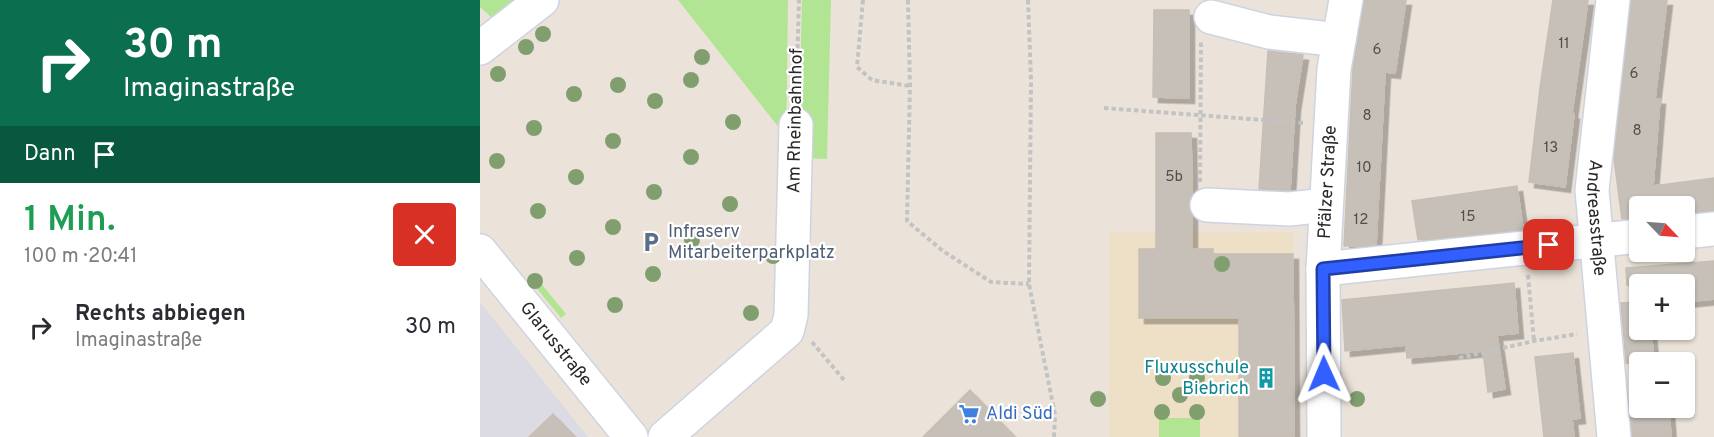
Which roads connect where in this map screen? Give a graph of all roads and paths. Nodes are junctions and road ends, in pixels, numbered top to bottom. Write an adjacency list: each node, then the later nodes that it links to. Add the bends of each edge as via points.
1 (542, 0): 10 (street)
2 (799, 0): 15 (path, Am Rheinbahnhof)
3 (863, 0): 11 (path, via 857,67 872,80)
4 (908, 0): 11 (path)
5 (1028, 0): 25 (path)
6 (1346, 0): 9 (street, Pfälzer Straße)
7 (1613, 0): 21 (street, Andreasstraße, via 1592,190)
8 (1211, 17): 9 (street, via 1269,32); 13 (path, via 1201,15)
9 (1339, 40): 17 (street, Pfälzer Straße)
10 (480, 48)
11 (910, 86): 25 (path, via 907,221 991,282)
12 (1104, 108): 13 (path)
13 (1201, 116): 14 (path); 16 (path, via 1199,204)
14 (1294, 122)
15 (796, 125): 26 (street, Am Rheinbahnhof)
16 (1207, 205): 17 (street, via 1289,209)
17 (1326, 205): 24 (street, Pfälzer Straße)
18 (1714, 229): 19 (street)
19 (1695, 231)
20 (1629, 237): 21 (street)
21 (1596, 240): 22 (street); 27 (street, Andreasstraße)
22 (1526, 247): 24 (street); 28 (path)
23 (480, 251): 31 (street, Glarusstraße)
24 (1323, 269): 34 (street, Pfälzer Straße)
25 (1029, 284): 33 (path, via 1055,415)
26 (791, 315): 30 (path); 32 (street, Am Rheinbahnhof, via 782,336)
27 (1604, 330): 28 (path); 35 (street, Andreasstraße)
28 (1534, 341): 29 (path)
29 (1459, 358)
30 (844, 380)
31 (631, 437)
32 (664, 437)
33 (1054, 437)
34 (1324, 437)
35 (1614, 437)

